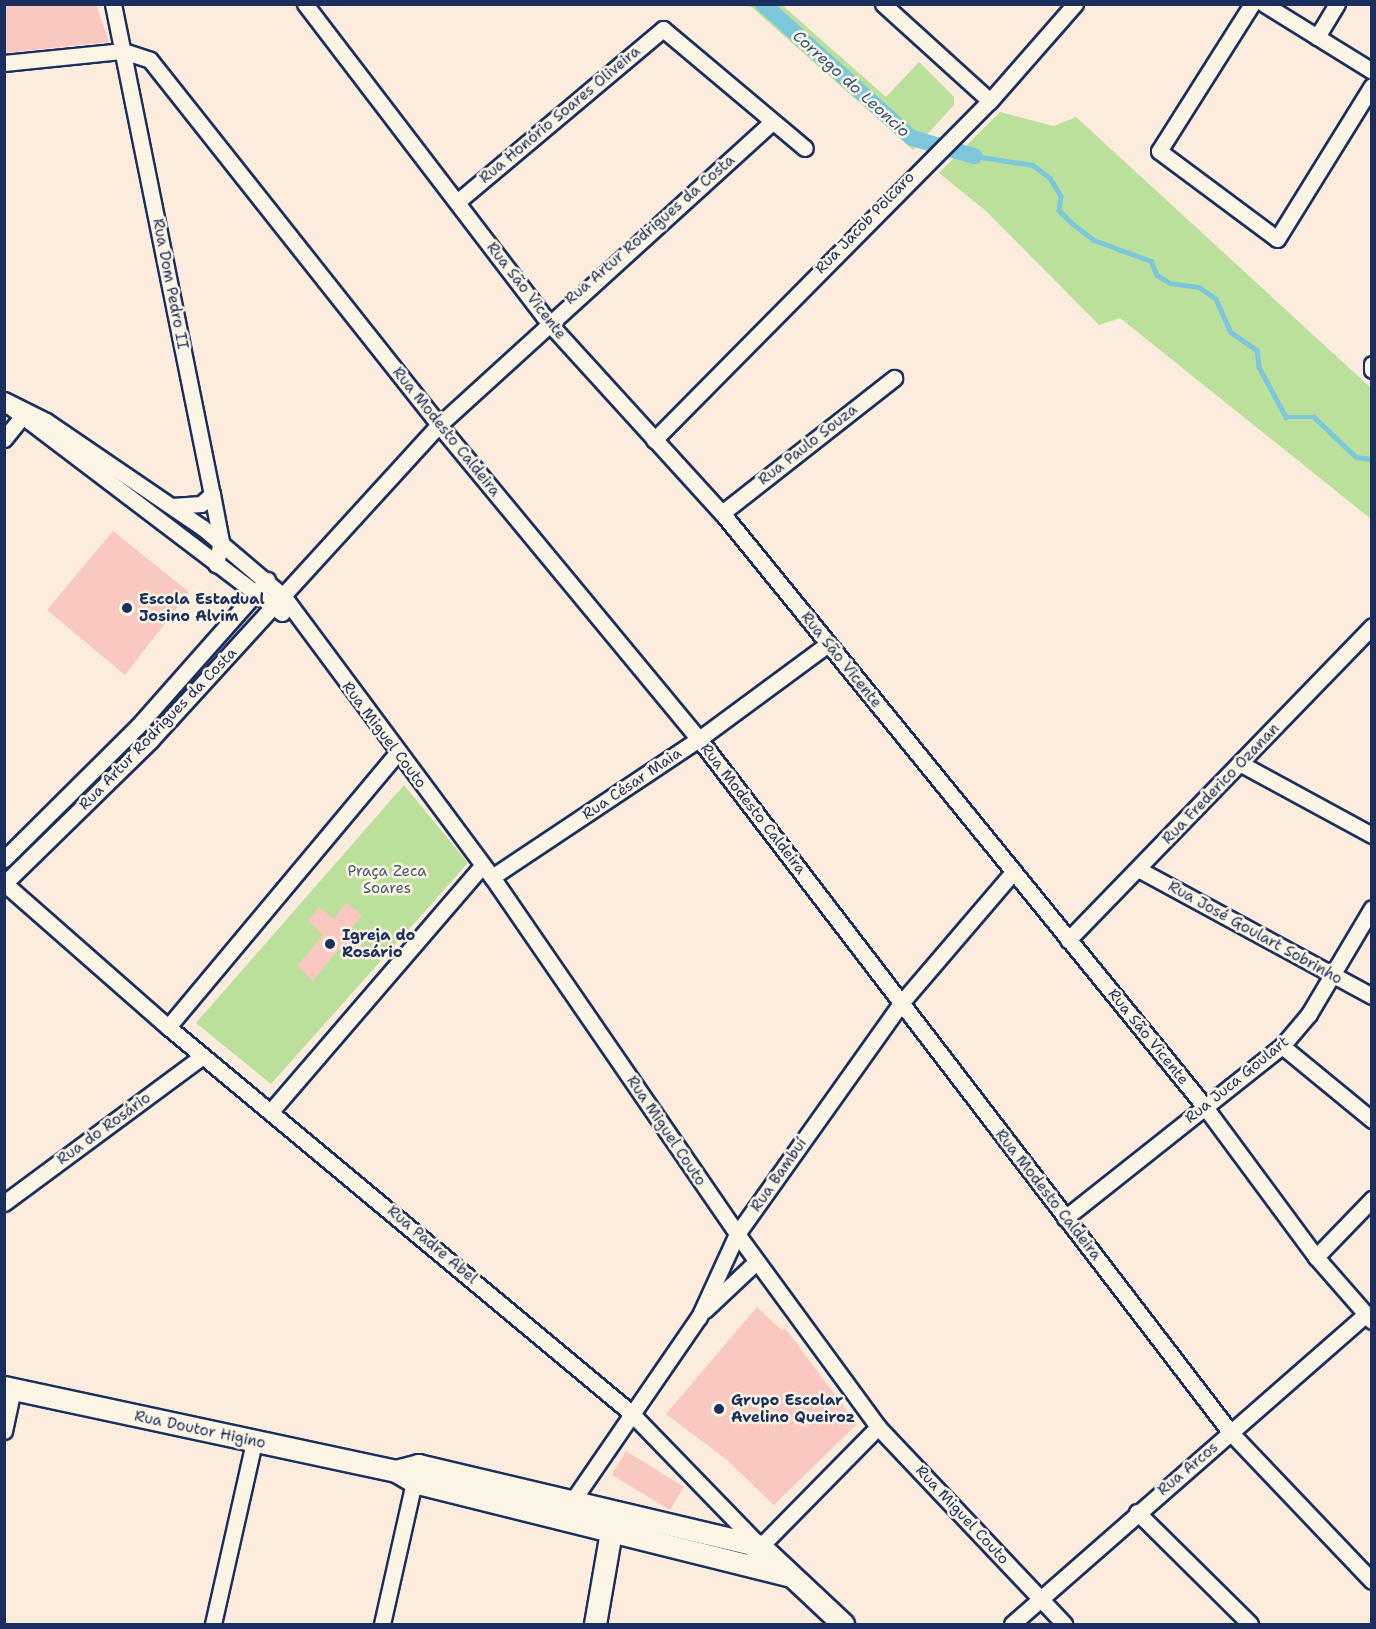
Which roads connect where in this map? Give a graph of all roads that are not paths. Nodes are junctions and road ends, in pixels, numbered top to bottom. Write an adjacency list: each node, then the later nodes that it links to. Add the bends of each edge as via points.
1 (113, 4): 9 (street, Rua Dom Pedro II)
2 (305, 4): 16 (street, Rua São Vicente)
3 (883, 4): 13 (street)
4 (1252, 4): 12 (street, via 1159,151 1277,239)
5 (1264, 4): 8 (street)
6 (1337, 4): 8 (street)
7 (1074, 5): 13 (street, Rua Jacob Polcaro)
8 (1317, 37): 11 (street)
9 (123, 51): 10 (street); 23 (street, Rua Modesto Caldeira, via 150,60); 26 (street, Rua Dom Pedro II)
10 (4, 63)
11 (1371, 71)
12 (1371, 86)
13 (990, 101): 25 (street, Rua Jacob Polcaro, via 926,161)
14 (772, 122): 15 (street); 16 (street, Rua Honório Soares Oliveira, via 663,29); 17 (street, Rua Artur Rodrigues da Costa)
15 (805, 148)
16 (457, 202): 17 (street, Rua São Vicente)
17 (547, 321): 23 (street, Rua Artur Rodrigues da Costa); 25 (street, Rua São Vicente)
18 (1371, 364): 19 (street)
19 (1371, 370)
20 (894, 378): 28 (street, Rua Paulo Souza)
21 (4, 401): 22 (street)
22 (24, 414): 24 (street); 27 (street, Rua Miguel Couto); 29 (street)
23 (439, 425): 34 (street, Rua Artur Rodrigues da Costa); 40 (street, Rua Modesto Caldeira)
24 (4, 439)
25 (654, 440): 28 (street, Rua São Vicente)
26 (212, 494): 27 (street, via 201,504); 30 (street, Rua Dom Pedro II)
27 (177, 510): 29 (street, via 180,527); 30 (street, Rua Miguel Couto)
28 (723, 513): 38 (street, Rua São Vicente)
29 (168, 531): 31 (street)
30 (221, 541): 31 (street, Rua Dom Pedro II); 32 (street, Rua Miguel Couto)
31 (216, 564): 33 (street)
32 (267, 580): 33 (street, Rua Artur Rodrigues da Costa); 34 (street, Rua Miguel Couto)
33 (254, 596): 34 (street); 35 (street); 39 (street, Rua Artur Rodrigues da Costa)
34 (284, 597): 35 (street, Rua Artur Rodrigues da Costa); 36 (street, Rua Miguel Couto)
35 (273, 610): 36 (street); 41 (street, Rua Artur Rodrigues da Costa)
36 (293, 616): 42 (street, Rua Miguel Couto)
37 (1371, 626): 43 (street, Rua Frederico Ozanan)
38 (828, 644): 40 (street, Rua César Maia); 48 (street, Rua São Vicente)
39 (138, 726): 41 (street); 45 (street, Rua Artur Rodrigues da Costa)
40 (699, 739): 47 (street, Rua César Maia); 54 (street, Rua Modesto Caldeira)
41 (151, 740): 49 (street, Rua Artur Rodrigues da Costa)
42 (398, 752): 47 (street, Rua Miguel Couto); 55 (street)
43 (1243, 765): 44 (street); 46 (street, Rua Frederico Ozanan)
44 (1371, 835)
45 (4, 859)
46 (1138, 869): 51 (street, Rua Frederico Ozanan); 52 (street, Rua José Goulart Sobrinho)
47 (487, 871): 59 (street); 64 (street, Rua Miguel Couto)
48 (1014, 872): 51 (street, Rua São Vicente); 54 (street, Rua Bambuí)
49 (5, 883): 55 (street, Rua Padre Abel)
50 (1371, 910): 52 (street, Rua Juca Goulart)
51 (1068, 940): 58 (street, Rua São Vicente)
52 (1333, 976): 53 (street, Rua José Goulart Sobrinho); 56 (street, Rua Juca Goulart)
53 (1371, 996)
54 (902, 1002): 63 (street, Rua Modesto Caldeira); 64 (street, Rua Bambuí)
55 (168, 1027): 57 (street, Rua Padre Abel)
56 (1282, 1046): 58 (street, Rua Juca Goulart); 60 (street)
57 (203, 1056): 59 (street, Rua Padre Abel); 62 (street, Rua do Rosário)
58 (1205, 1107): 63 (street, Rua Juca Goulart); 65 (street, Rua São Vicente)
59 (272, 1110): 70 (street, Rua Padre Abel)
60 (1371, 1120)
61 (1371, 1198): 65 (street)
62 (4, 1203)
63 (1065, 1218): 73 (street, Rua Modesto Caldeira)
64 (737, 1234): 66 (street, Rua Miguel Couto); 67 (street, Rua Bambuí)
65 (1316, 1257): 68 (street, Rua São Vicente)
66 (756, 1262): 67 (street); 71 (street, Rua Miguel Couto)
67 (699, 1317): 70 (street, Rua Bambuí)
68 (1369, 1318): 73 (street, Rua Arcos)
69 (9, 1388): 72 (street); 74 (main road, Rua Doutor Higino)
70 (630, 1412): 76 (street, Rua Bambuí); 79 (street, Rua Padre Abel)
71 (878, 1427): 79 (street); 83 (street, Rua Miguel Couto)
72 (4, 1431)
73 (1231, 1433): 77 (street, Rua Arcos); 82 (street, Rua Modesto Caldeira)
74 (254, 1442): 75 (main road, Rua Doutor Higino); 84 (street)
75 (416, 1473): 76 (main road, Rua Doutor Higino); 78 (main road, Rua Doutor Higino); 85 (street)
76 (573, 1500): 78 (street); 79 (main road, Rua Doutor Higino)
77 (1137, 1512): 83 (street, Rua Arcos); 90 (street)
78 (611, 1531): 80 (main road, Rua Doutor Higino); 86 (main road)
79 (760, 1546): 80 (street); 81 (main road, Rua Padre Abel)
80 (743, 1564): 81 (main road, Rua Doutor Higino)
81 (791, 1576): 87 (main road, Rua Padre Abel)
82 (1371, 1581)
83 (1040, 1599): 88 (street, Rua Arcos); 89 (street, Rua Miguel Couto)
84 (213, 1624)
85 (382, 1624)
86 (595, 1624)
87 (843, 1624)
88 (1012, 1624)
89 (1064, 1624)
90 (1250, 1624)

